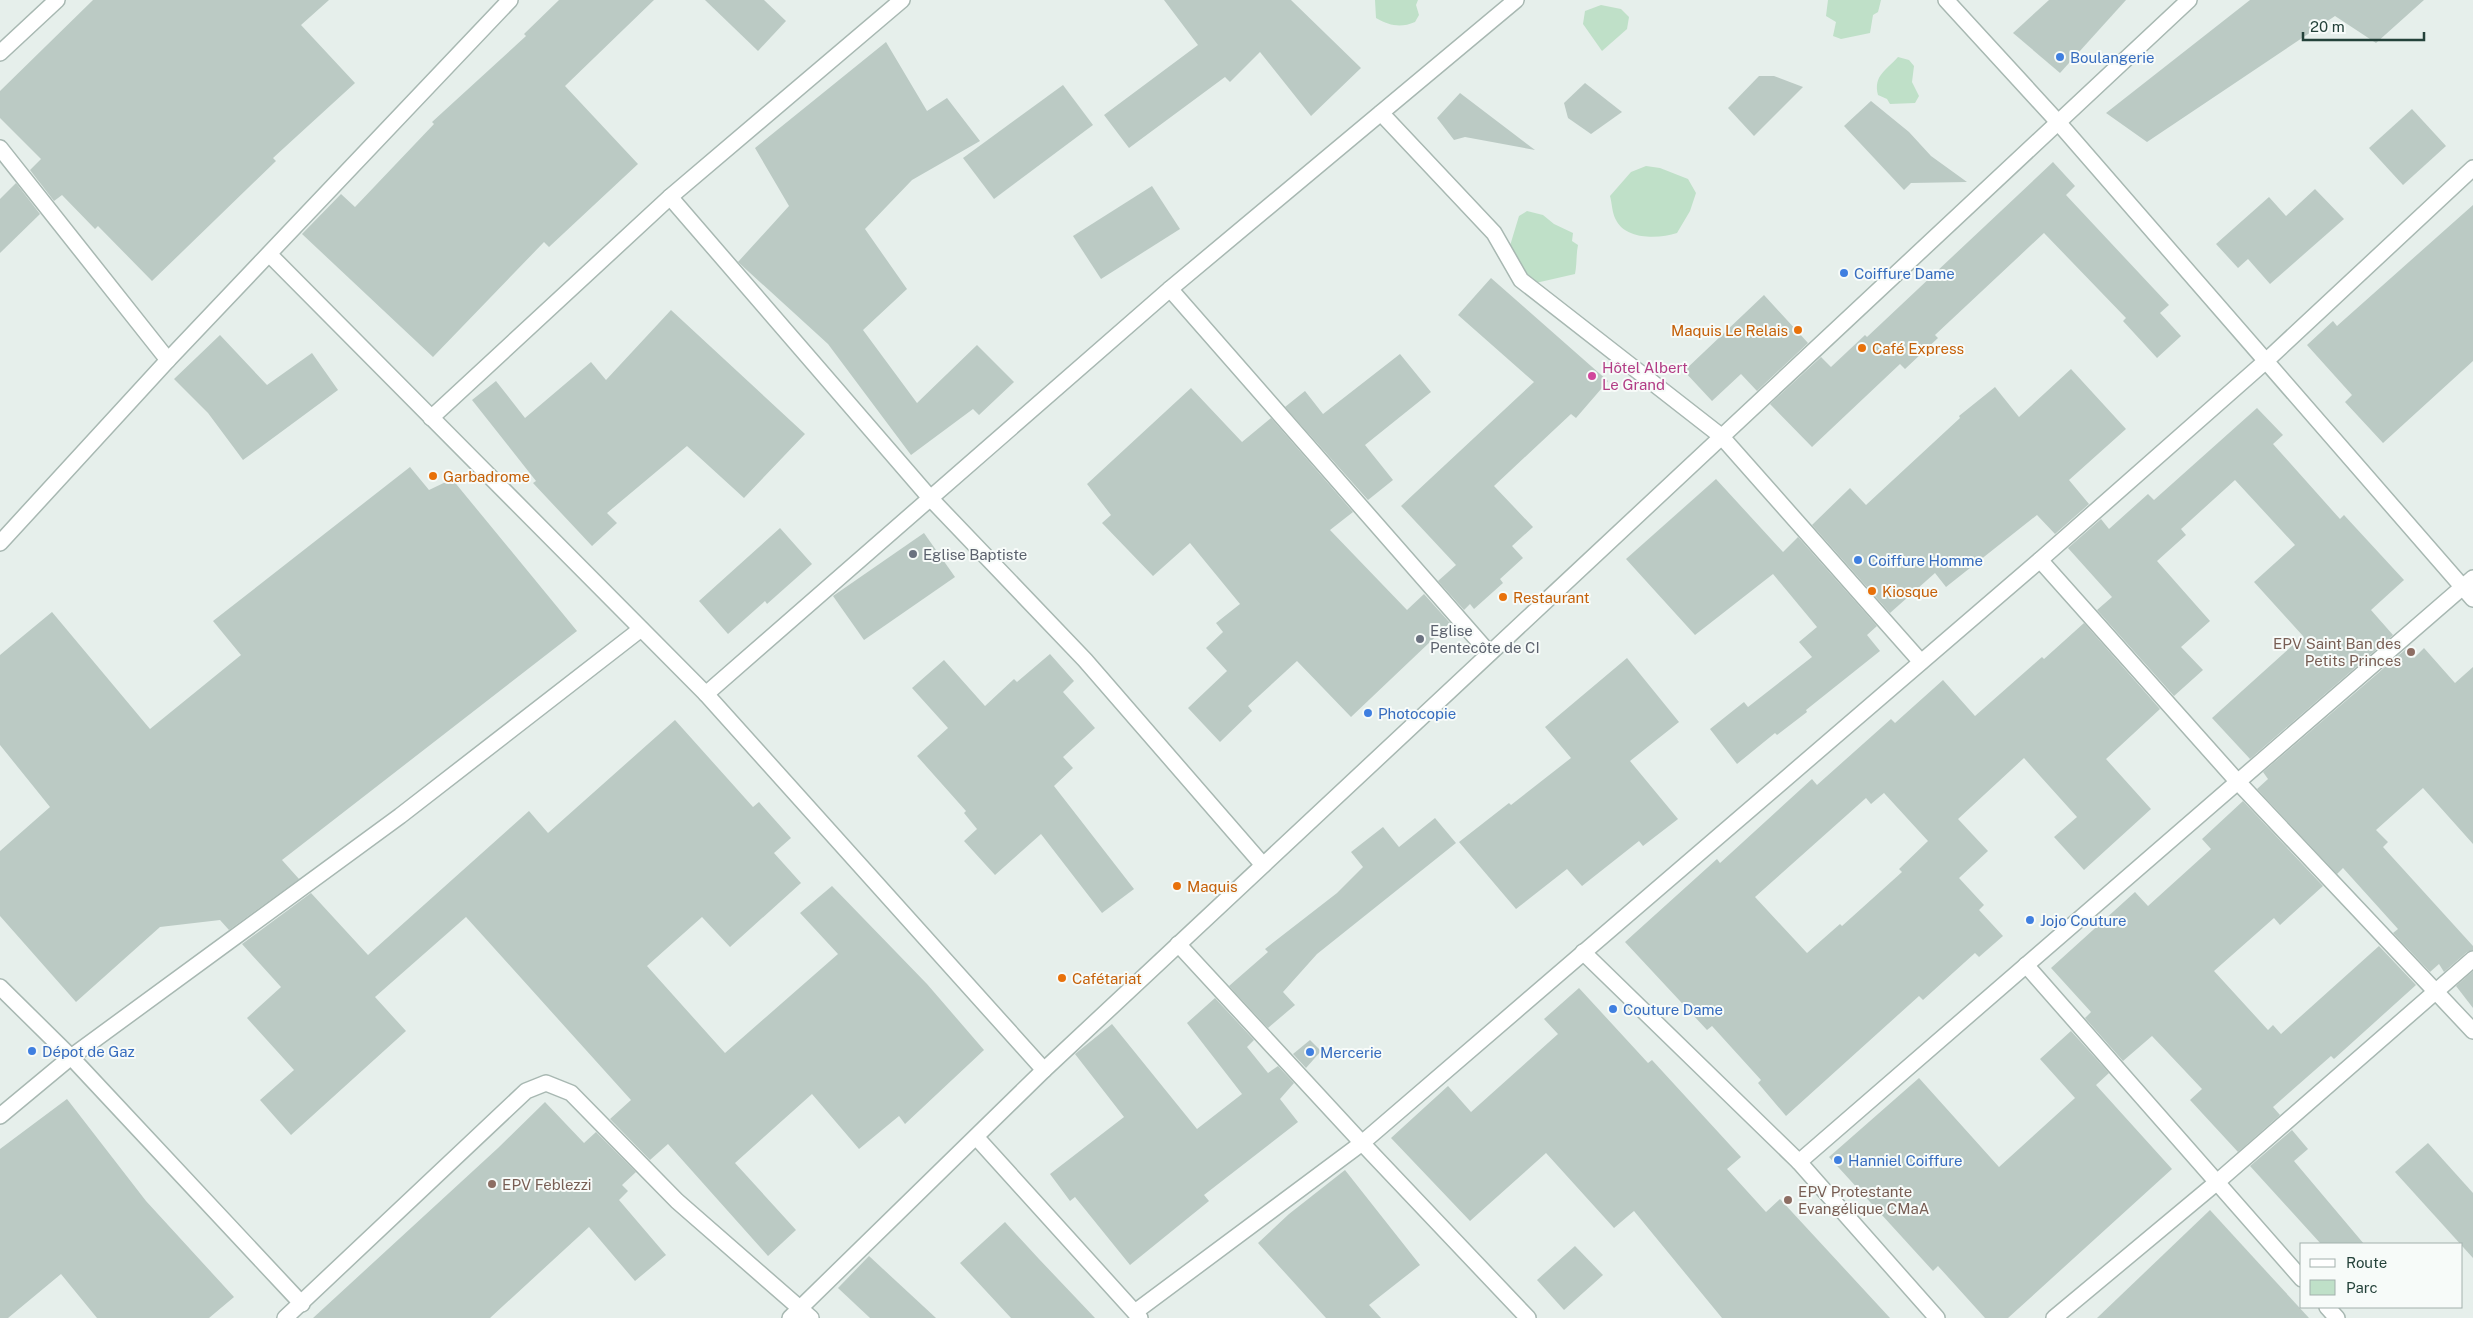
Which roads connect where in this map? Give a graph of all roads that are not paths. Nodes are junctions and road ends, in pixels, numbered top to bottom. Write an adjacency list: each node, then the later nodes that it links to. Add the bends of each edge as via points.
1 (58, 0): 7 (street)
2 (510, 0): 13 (street)
3 (902, 0): 12 (street)
4 (1516, 0): 8 (street)
5 (1946, 0): 9 (street)
6 (2189, 0): 9 (street)
7 (0, 53)
8 (1381, 113): 14 (street); 18 (street, via 1494,233 1521,280)
9 (2057, 121): 16 (street); 18 (street)
10 (0, 148): 15 (street)
11 (2473, 168): 16 (street)
12 (670, 197): 17 (street); 19 (street)
13 (270, 255): 15 (street); 17 (street)
14 (1170, 289): 19 (street); 25 (street)
15 (168, 360): 20 (street)
16 (2266, 360): 21 (street); 22 (street)
17 (431, 418): 24 (street)
18 (1721, 436): 25 (street); 26 (street)
19 (931, 500): 27 (street); 29 (street, via 1085,660)
20 (0, 543)
21 (2040, 560): 26 (street); 28 (street)
22 (2468, 583): 23 (street); 28 (street)
23 (2473, 600)
24 (641, 630): 27 (street); 37 (street, via 400,816)
25 (1489, 653): 29 (street)
26 (1920, 662): 31 (street)
27 (706, 694): 38 (street)
28 (2237, 781): 33 (street); 35 (street)
29 (1263, 865): 30 (street)
30 (1178, 944): 38 (street); 41 (street)
31 (1583, 952): 41 (street); 42 (street)
32 (2473, 959): 35 (street)
33 (2026, 965): 42 (street); 43 (street)
34 (0, 987): 37 (street)
35 (2436, 992): 36 (street); 43 (street)
36 (2473, 1031)
37 (71, 1057): 39 (street); 45 (street)
38 (1044, 1070): 40 (street)
39 (0, 1116)
40 (977, 1138): 47 (street); 48 (street)
41 (1362, 1143): 48 (street); 50 (street)
42 (1799, 1162): 51 (street)
43 (2216, 1183): 44 (street); 52 (street)
44 (2300, 1276)
45 (302, 1304): 47 (street, via 526,1091 546,1083 571,1093 677,1200); 49 (street)
46 (2328, 1308): 53 (street)
47 (801, 1315)
48 (1138, 1315)
49 (286, 1318)
50 (1528, 1318)
51 (1937, 1318)
52 (2054, 1318)
53 (2337, 1318)

